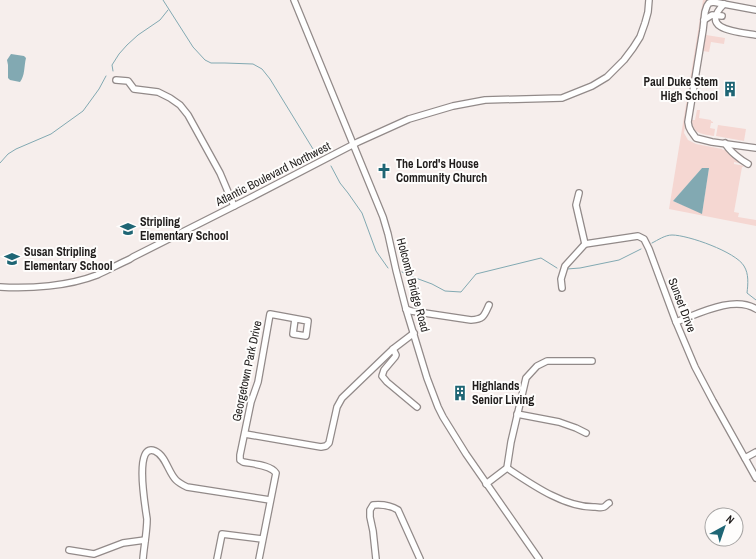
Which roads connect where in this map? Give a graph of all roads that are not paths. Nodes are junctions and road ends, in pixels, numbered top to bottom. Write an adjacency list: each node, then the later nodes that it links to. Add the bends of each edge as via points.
1 (294, 0): 11 (street, Holcomb Bridge Road)
2 (649, 0): 11 (street, Atlantic Boulevard Northwest, via 640,38 607,77 592,86 562,98 485,100 453,106 409,119)
3 (710, 2): 4 (street); 7 (street)
4 (724, 4): 5 (street); 6 (street, via 718,10)
5 (756, 10)
6 (719, 16): 7 (street, via 710,16); 8 (street, via 716,22 720,27)
7 (704, 20): 10 (street, via 688,127 696,138)
8 (756, 35)
9 (116, 80): 15 (street, via 128,81 134,89 158,92 180,105 220,173)
10 (725, 144): 12 (street); 13 (street, via 738,158)
11 (353, 145): 15 (street, Atlantic Boulevard Northwest); 20 (street, Holcomb Bridge Road, via 383,217)
12 (756, 148)
13 (748, 164)
14 (579, 193): 16 (street, via 576,204)
15 (234, 206): 17 (street, Atlantic Boulevard Northwest, via 96,275 54,285)
16 (585, 244): 18 (street, via 565,266 561,279); 23 (street, Sunset Drive, via 638,236 644,239)
17 (0, 288)
18 (562, 288)
19 (489, 305): 20 (street, via 485,316 478,320)
20 (406, 309): 24 (street, Holcomb Bridge Road)
21 (756, 309): 23 (street, via 738,303 705,311)
22 (295, 319): 30 (street, Georgetown Park Drive, via 270,314 258,382)
23 (676, 322): 32 (street, Sunset Drive, via 695,367)
24 (414, 333): 25 (street); 35 (street, Holcomb Bridge Road, via 438,408)
25 (393, 349): 27 (street, via 396,355 382,376); 30 (street, via 342,398 326,446)
26 (592, 361): 28 (street, via 547,361 537,366 526,378)
27 (417, 407)
28 (517, 414): 29 (street, via 559,422); 33 (street)
29 (586, 433)
30 (245, 434): 36 (street, via 240,460 270,467 276,473)
31 (756, 452): 32 (street)
32 (745, 458): 34 (street, Sunset Drive)
33 (507, 468): 35 (street); 37 (street, via 551,495 573,504 604,507)
34 (756, 478)
35 (486, 484): 46 (street, Holcomb Bridge Road)
36 (270, 500): 38 (street); 39 (street, via 187,487 175,479 162,456 152,450 148,451 142,464 147,520)
37 (609, 503)
38 (262, 539): 42 (street, via 222,534); 43 (street)
39 (145, 540): 40 (street, via 123,543 94,554); 41 (street)
40 (69, 550)
41 (142, 559)
42 (217, 559)
43 (259, 559)
44 (376, 559): 45 (street, via 370,510 373,505 386,505 396,509)
45 (420, 559)
46 (539, 559)

